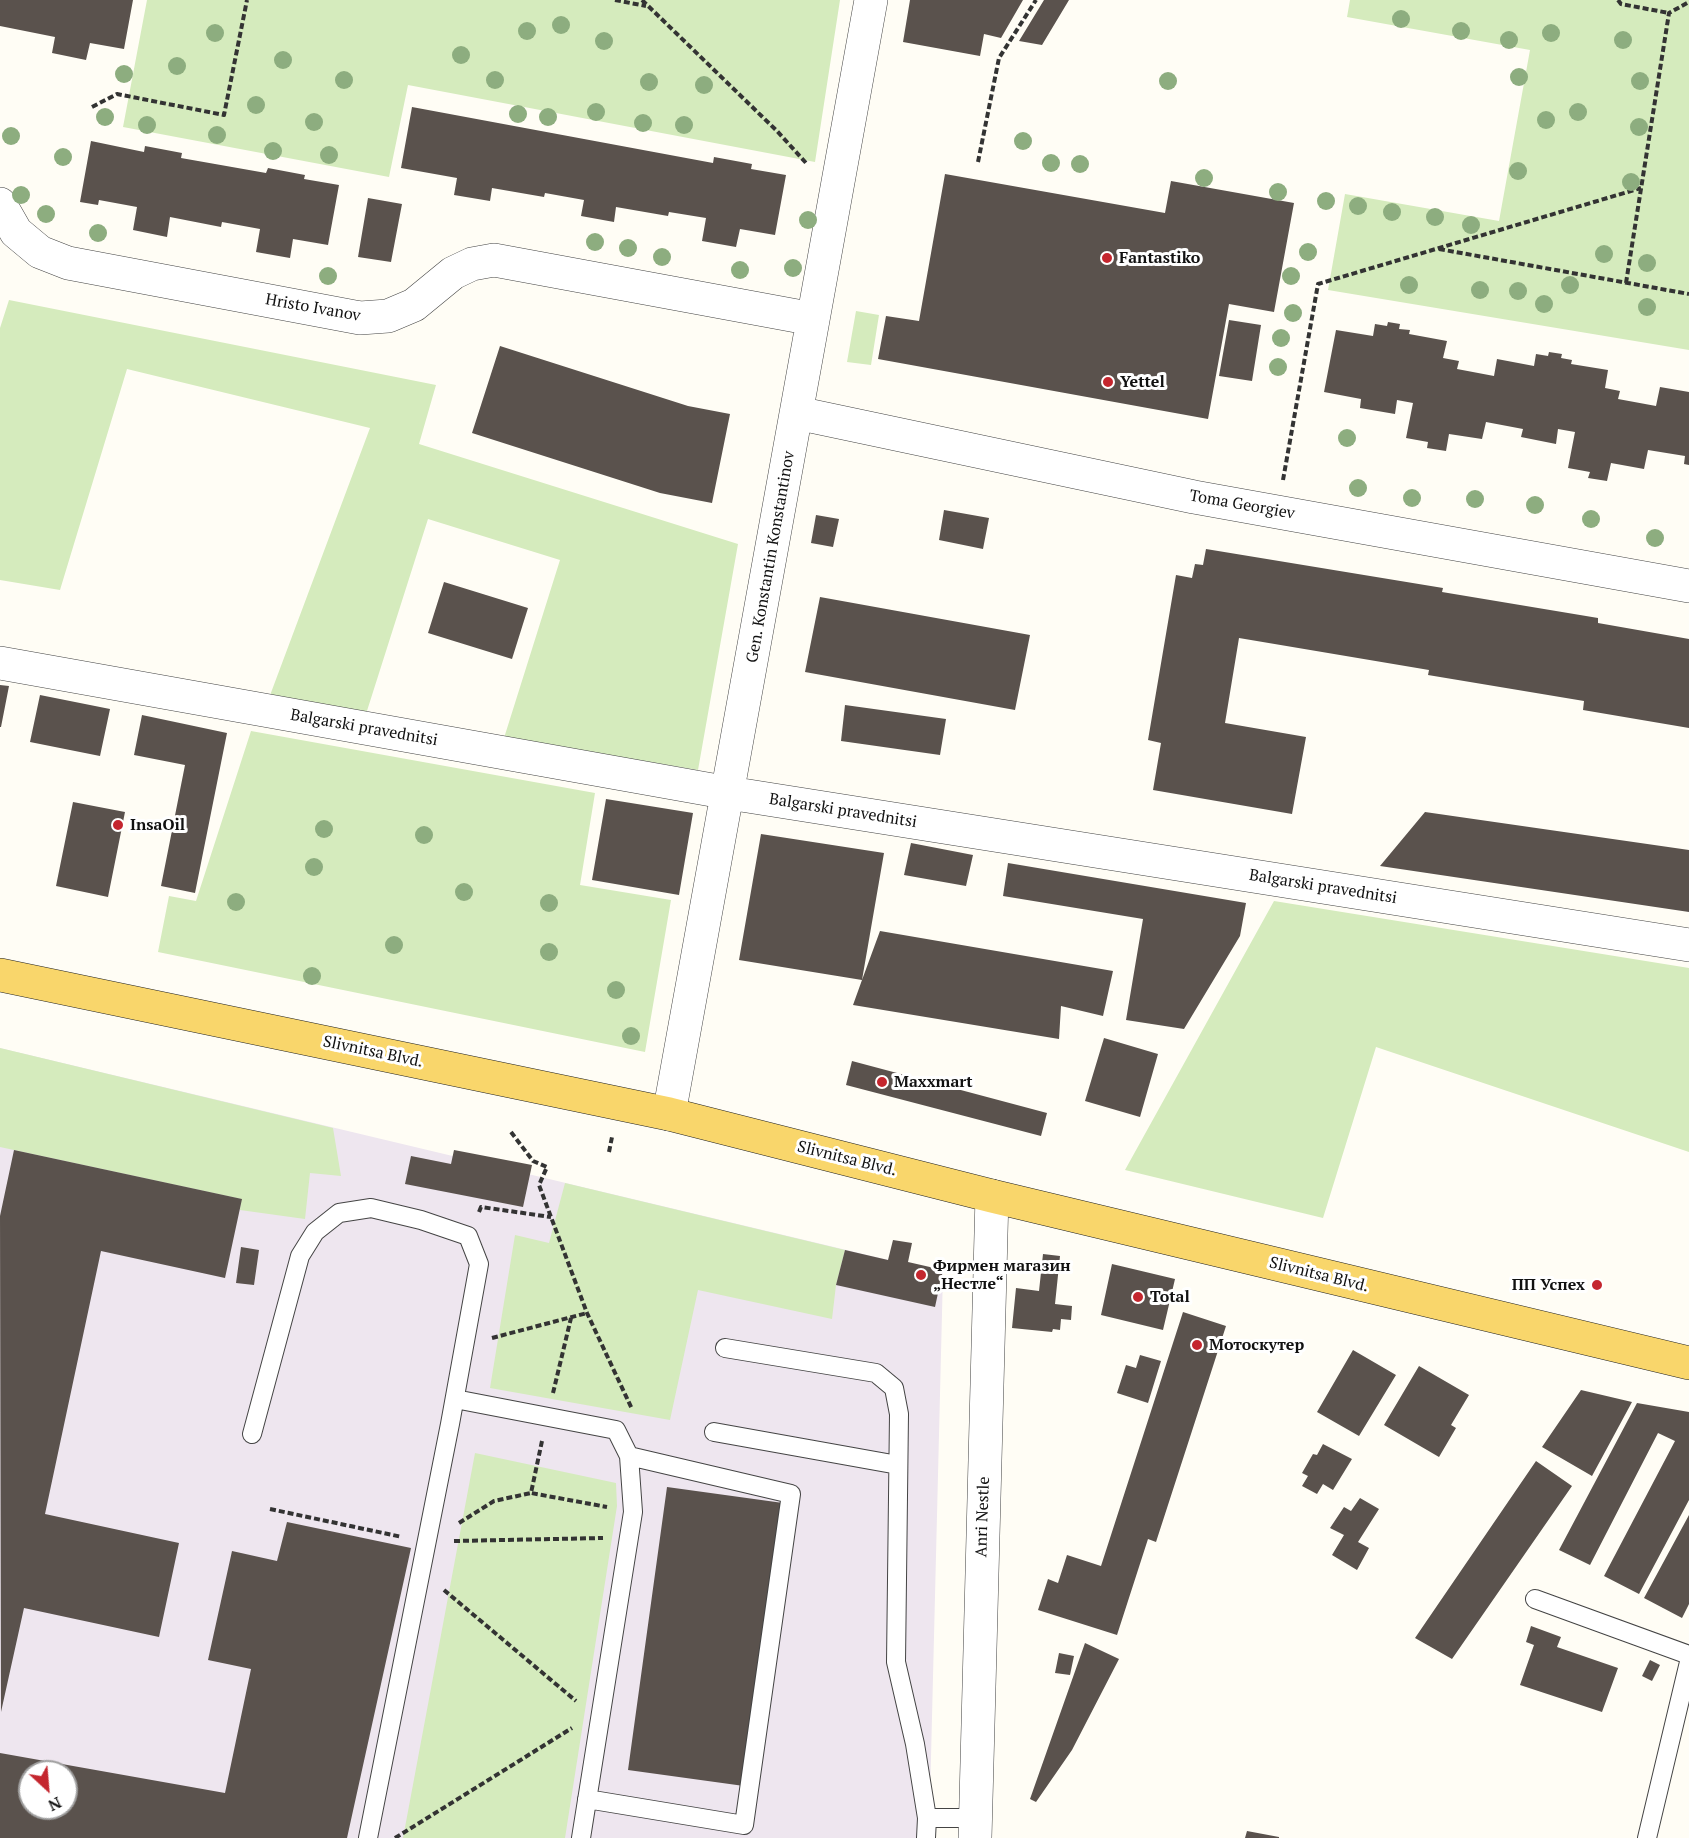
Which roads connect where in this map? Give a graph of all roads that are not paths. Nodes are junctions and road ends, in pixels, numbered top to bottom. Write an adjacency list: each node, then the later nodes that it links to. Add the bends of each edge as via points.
1 (871, 0): 3 (street, Gen. Konstantin Konstantinov)
2 (0, 204): 3 (street, Hristo Ivanov, via 16,232 40,252 68,263 360,318 388,315 414,305 453,273 494,260)
3 (813, 320): 4 (street, Gen. Konstantin Konstantinov)
4 (797, 413): 5 (street, Toma Georgiev, via 1277,512); 7 (street, Gen. Konstantin Konstantinov)
5 (1689, 586)
6 (0, 663): 7 (street, Balgarski pravednitsi)
7 (729, 793): 8 (street, Balgarski pravednitsi); 10 (street, Gen. Konstantin Konstantinov)
8 (1689, 945)
9 (0, 975): 10 (main road, Slivnitsa Blvd.)
10 (669, 1114): 11 (main road, Slivnitsa Blvd.)
11 (992, 1196): 13 (main road, Slivnitsa Blvd.); 24 (street, Anri Nestle)
12 (725, 1348): 18 (lane, via 876,1373 894,1388 899,1414)
13 (1689, 1363)
14 (455, 1399): 16 (lane, via 479,1264 468,1236 371,1208 339,1213 315,1232 300,1256); 17 (lane, via 616,1430); 25 (lane)
15 (714, 1432): 18 (lane)
16 (252, 1434)
17 (635, 1458): 22 (lane, via 633,1512); 22 (lane, via 791,1494 744,1825)
18 (898, 1465): 23 (lane, via 896,1662)
19 (1535, 1599): 20 (lane)
20 (1689, 1655)
21 (1689, 1662): 28 (lane)
22 (587, 1799): 26 (lane)
23 (927, 1818): 24 (lane); 27 (lane)
24 (975, 1828)
25 (368, 1838)
26 (581, 1838)
27 (926, 1838)
28 (1647, 1838)

